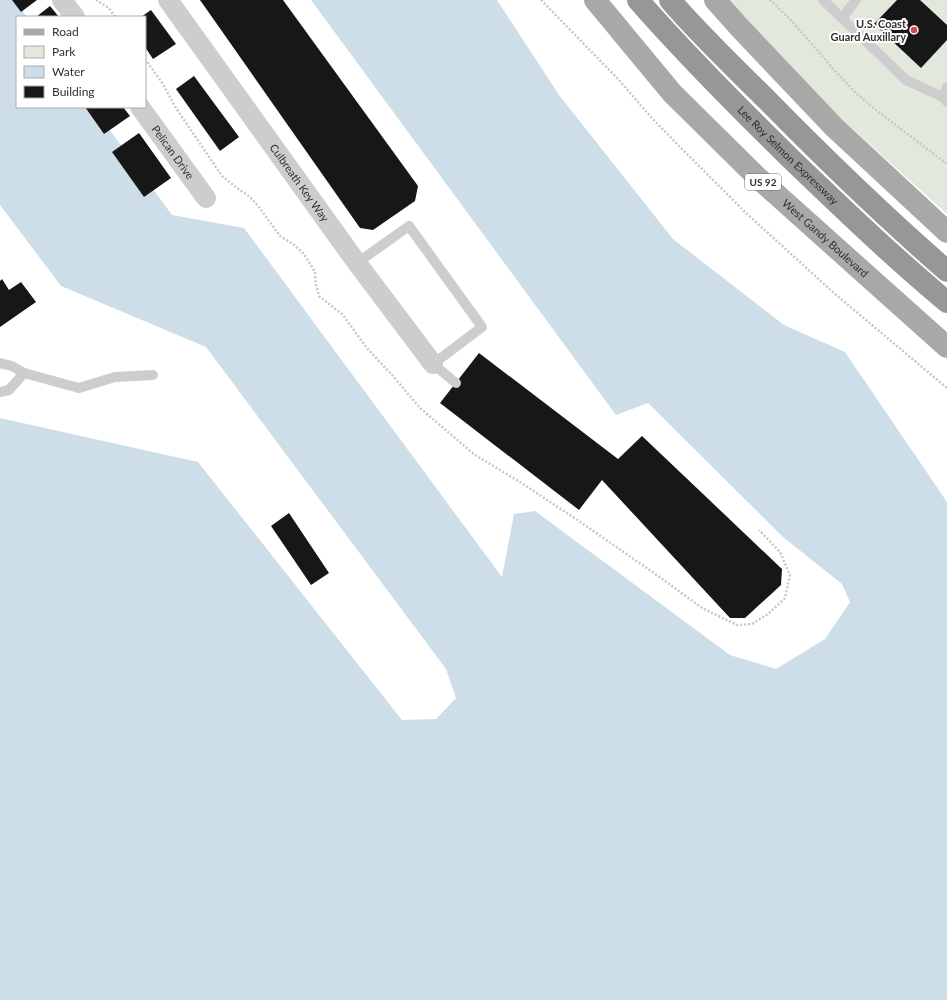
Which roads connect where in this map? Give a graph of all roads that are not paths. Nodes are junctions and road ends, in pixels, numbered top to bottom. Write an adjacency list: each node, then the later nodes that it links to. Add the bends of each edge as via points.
1 (62, 0): 9 (street)
2 (168, 0): 16 (street, Culbreath Key Way)
3 (595, 0): 19 (main road, West Gandy Boulevard / US 92, via 672,93 758,178)
4 (638, 0): 18 (highway, Lee Roy Selmon Expressway, via 754,123 858,224)
5 (715, 0): 15 (main road, via 834,127)
6 (823, 0): 10 (lane)
7 (856, 0): 10 (lane)
8 (671, 1): 17 (highway, via 823,156)
9 (74, 16)
10 (842, 18): 12 (lane, via 906,80)
11 (947, 87): 12 (lane)
12 (945, 100)
13 (141, 108): 14 (street, Pelican Drive)
14 (206, 198)
15 (947, 232)
16 (357, 263): 21 (street, Culbreath Key Way); 21 (lane, via 410,226 482,327)
17 (947, 270)
18 (947, 302)
19 (947, 347)
20 (0, 363): 22 (lane)
21 (433, 364): 24 (lane)
22 (24, 373): 23 (lane, via 79,388 115,377); 25 (lane, via 9,390)
23 (153, 375)
24 (456, 383)
25 (0, 392)

